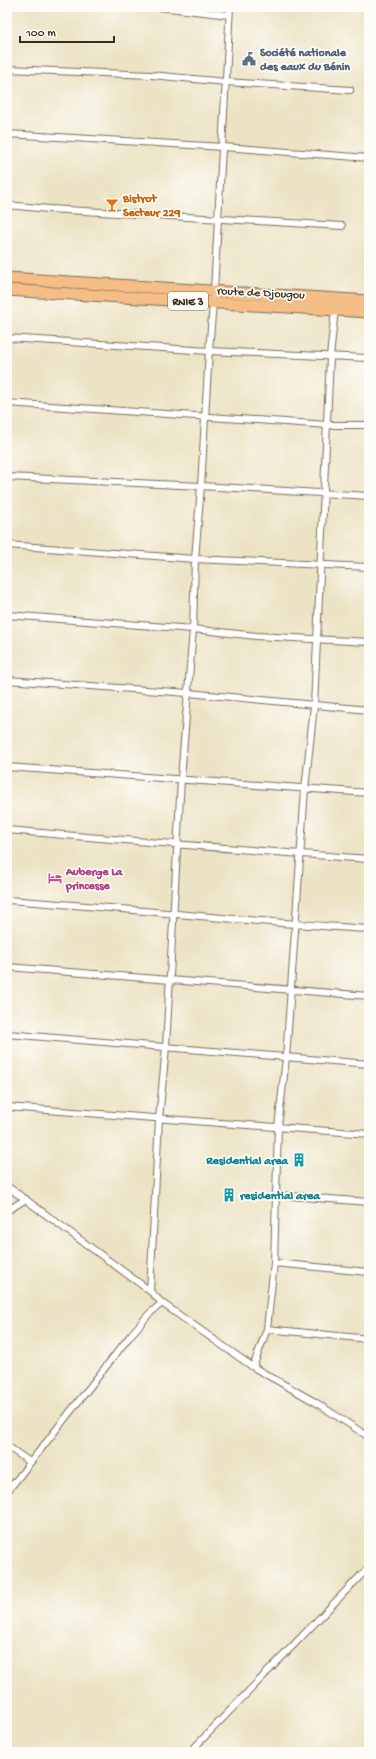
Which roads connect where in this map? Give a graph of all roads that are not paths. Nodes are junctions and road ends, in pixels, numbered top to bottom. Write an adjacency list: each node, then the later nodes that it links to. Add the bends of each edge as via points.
1 (160, 7): 3 (street)
2 (230, 7): 3 (street)
3 (229, 15): 5 (street)
4 (7, 68): 5 (street, via 151,75)
5 (226, 82): 6 (street); 8 (street)
6 (350, 90)
7 (7, 134): 8 (street)
8 (223, 147): 9 (street); 11 (street)
9 (369, 158)
10 (7, 205): 11 (street)
11 (218, 218): 12 (street); 15 (street)
12 (342, 226)
13 (7, 278): 15 (highway, route de Djougou / RNIE 3)
14 (7, 290): 17 (highway, route de Djougou / RNIE 3)
15 (214, 291): 16 (highway, route de Djougou / RNIE 3); 17 (street)
16 (369, 301)
17 (213, 303): 18 (highway, route de Djougou / RNIE 3); 21 (street)
18 (335, 309): 19 (highway, route de Djougou / RNIE 3); 22 (street)
19 (369, 312)
20 (7, 338): 21 (street)
21 (209, 351): 22 (street); 25 (street)
22 (330, 357): 23 (street); 26 (street)
23 (369, 358)
24 (7, 403): 25 (street)
25 (205, 417): 26 (street); 29 (street)
26 (328, 425): 27 (street); 30 (street)
27 (369, 425)
28 (7, 477): 29 (street)
29 (201, 486): 30 (street); 33 (street)
30 (323, 494): 31 (street); 34 (street)
31 (369, 496)
32 (7, 545): 33 (street)
33 (195, 559): 34 (street); 37 (street)
34 (320, 564): 35 (street); 38 (street)
35 (369, 568)
36 (7, 615): 37 (street)
37 (193, 629): 38 (street); 41 (street)
38 (317, 639): 39 (street); 42 (street)
39 (369, 642)
40 (7, 680): 41 (street)
41 (188, 693): 42 (street); 45 (street)
42 (314, 706): 43 (street); 46 (street)
43 (369, 710)
44 (7, 766): 45 (street)
45 (181, 779): 46 (street); 49 (street)
46 (305, 788): 47 (street); 50 (street)
47 (369, 792)
48 (7, 830): 49 (street)
49 (178, 845): 50 (street); 53 (street)
50 (300, 854): 51 (street); 54 (street)
51 (369, 859)
52 (7, 900): 53 (street)
53 (173, 913): 54 (street); 57 (street)
54 (295, 924): 55 (street); 58 (street)
55 (369, 929)
56 (7, 967): 57 (street)
57 (170, 980): 58 (street); 61 (street)
58 (290, 990): 59 (street); 62 (street)
59 (369, 996)
60 (7, 1034): 61 (street)
61 (166, 1047): 62 (street); 65 (street)
62 (286, 1058): 63 (street); 66 (street)
63 (369, 1064)
64 (7, 1107): 65 (street)
65 (159, 1120): 66 (street); 75 (street)
66 (278, 1127): 67 (street); 69 (street)
67 (369, 1134)
68 (7, 1186): 70 (street)
69 (277, 1196): 71 (street); 73 (street)
70 (26, 1199): 72 (street); 75 (street)
71 (369, 1202)
72 (7, 1211)
73 (274, 1263): 74 (street); 77 (street)
74 (369, 1272)
75 (150, 1291): 76 (street)
76 (162, 1303): 79 (street); 82 (street, via 130,1336)
77 (267, 1329): 78 (street); 79 (street)
78 (369, 1339)
79 (253, 1367): 80 (street, via 315,1402)
80 (369, 1437)
81 (7, 1446): 82 (street)
82 (30, 1462): 83 (street)
83 (7, 1492)
84 (369, 1567): 85 (street)
85 (190, 1752)

